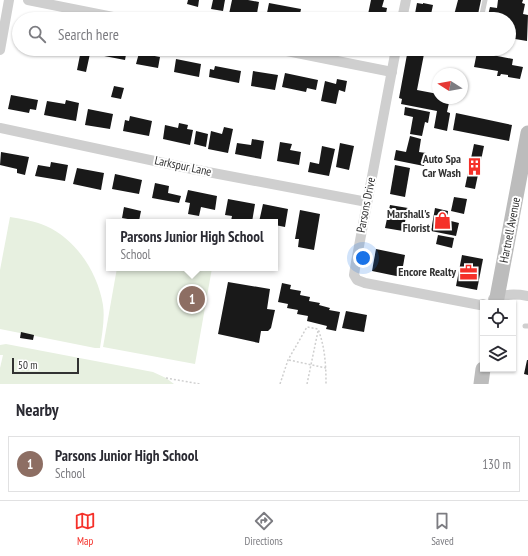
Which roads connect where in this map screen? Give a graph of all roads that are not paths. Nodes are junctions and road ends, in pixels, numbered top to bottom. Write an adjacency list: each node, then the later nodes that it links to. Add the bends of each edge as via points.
1 (9, 0): 8 (street)
2 (28, 0): 5 (street)
3 (406, 0): 6 (street)
4 (485, 0): 7 (lane)
5 (88, 12)
6 (403, 12)
7 (482, 12)
8 (0, 50)
9 (312, 56): 11 (street)
10 (395, 56): 11 (street, Parsons Drive)
11 (392, 72): 14 (street, Parsons Drive)
12 (0, 128): 14 (street, Larkspur Lane)
13 (528, 133): 16 (main road, Hartnell Avenue)
14 (367, 202): 18 (street, Parsons Drive, via 354,270 356,280)
15 (528, 296): 17 (street, via 518,294)
16 (490, 300)
17 (497, 300)
18 (480, 305)
19 (482, 372): 20 (main road)
20 (480, 384)

